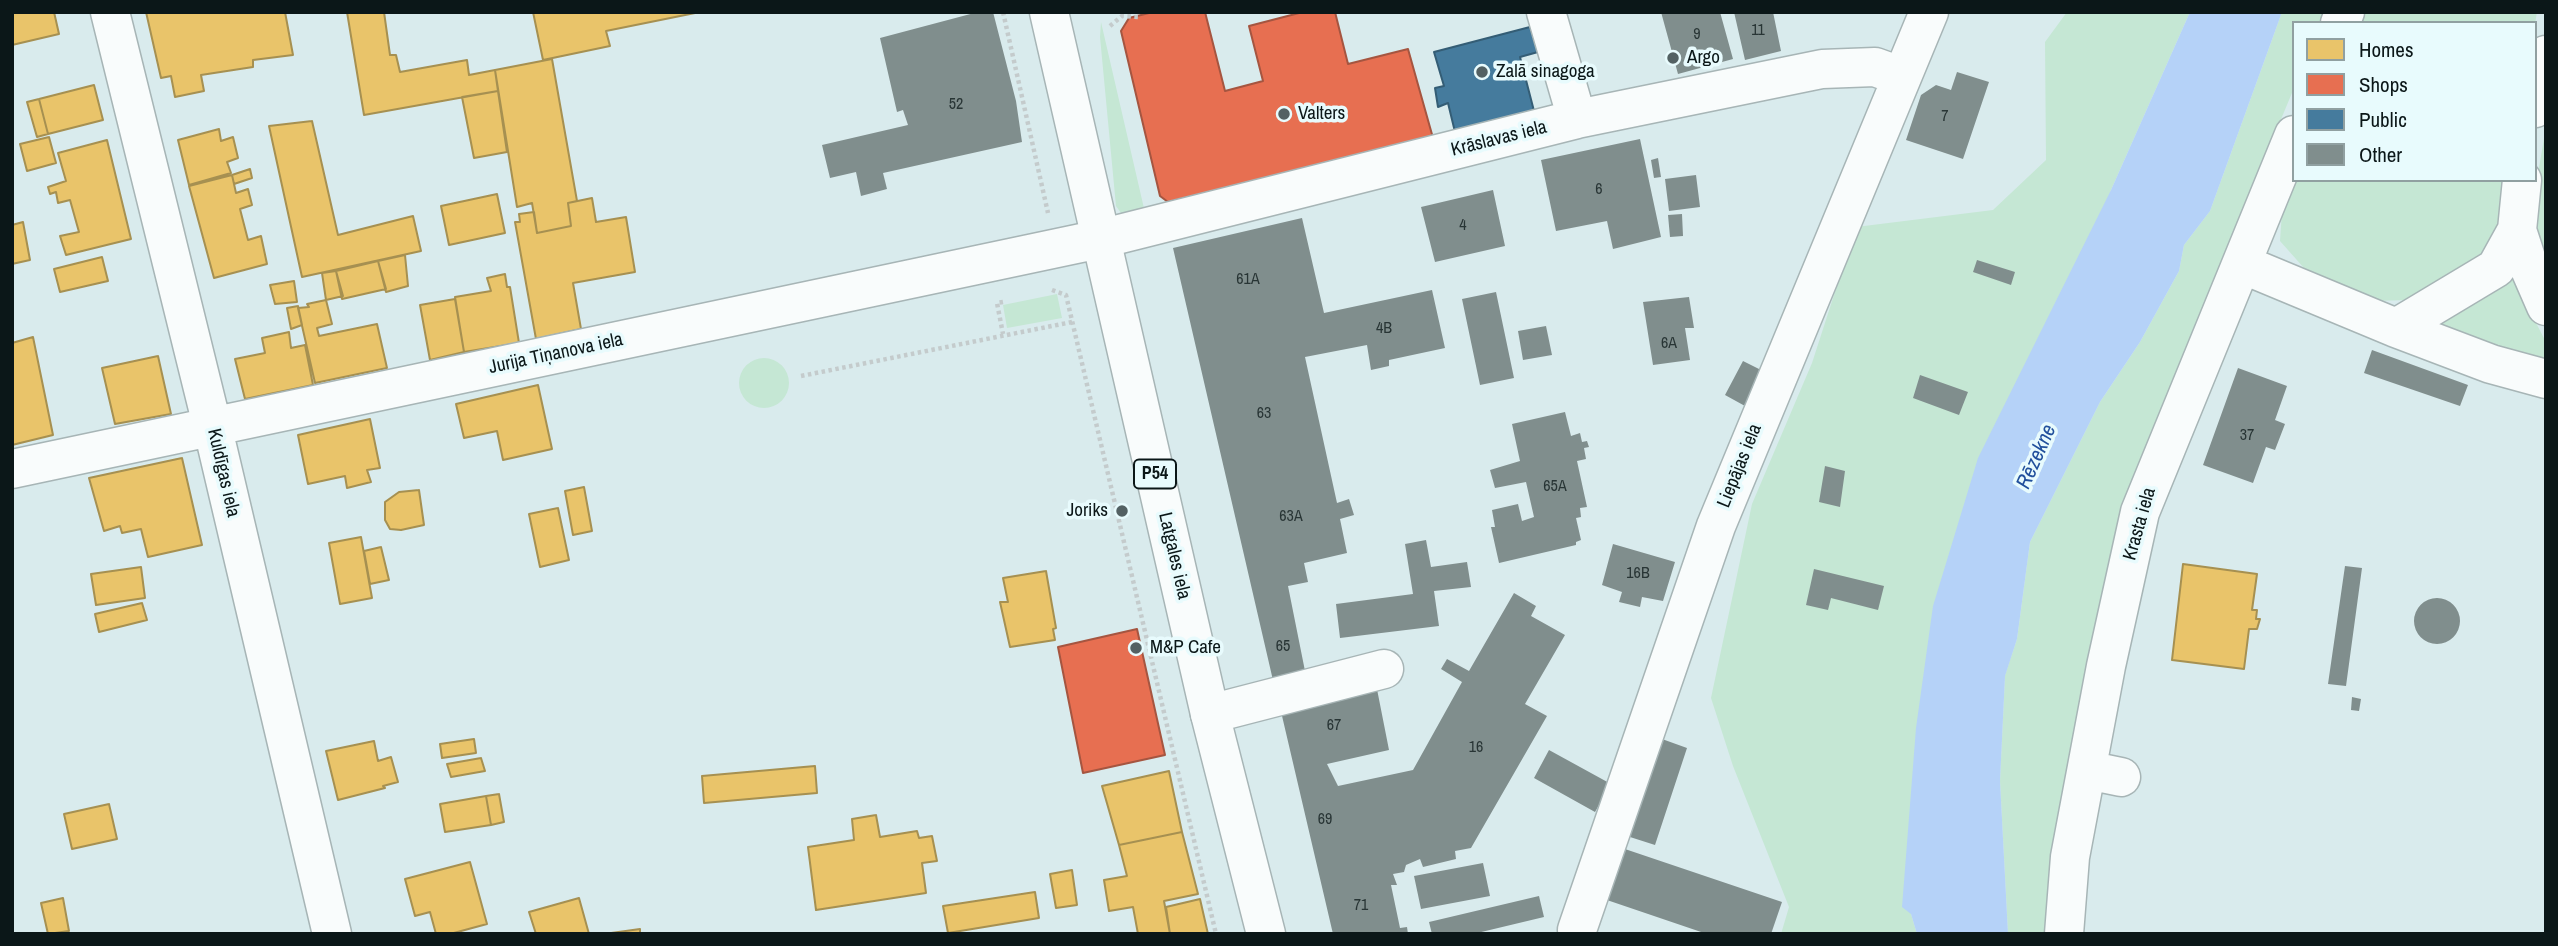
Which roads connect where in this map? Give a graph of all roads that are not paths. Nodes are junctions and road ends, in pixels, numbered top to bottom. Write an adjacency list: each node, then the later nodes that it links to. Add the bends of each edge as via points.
1 (110, 12): 17 (street, Kuldīgas iela)
2 (1049, 12): 12 (street, Latgales iela / P54)
3 (1546, 12): 8 (street)
4 (1929, 12): 6 (street, Liepājas iela)
5 (2546, 55): 7 (street)
6 (1900, 76): 8 (street, Krāslavas iela, via 1875,67 1822,69); 21 (street, Liepājas iela, via 1716,526)
7 (2537, 98)
8 (1577, 119): 12 (street, Krāslavas iela)
9 (2292, 140): 13 (street, Krasta iela)
10 (2522, 182): 11 (street)
11 (2517, 230): 14 (street); 15 (street, via 2496,268)
12 (1100, 239): 17 (street, Jurija Tiņanova iela); 20 (street, Latgales iela / P54)
13 (2242, 264): 15 (street); 24 (street, Krasta iela, via 2140,512 2104,774 2070,858)
14 (2546, 306)
15 (2396, 328): 16 (street, via 2491,364)
16 (2546, 379)
17 (213, 429): 18 (street, Jurija Tiņanova iela); 22 (street, Kuldīgas iela)
18 (12, 470)
19 (1384, 669): 20 (street)
20 (1210, 714): 23 (street, Latgales iela / P54)
21 (1572, 933)
22 (332, 934)
23 (1266, 934)
24 (2064, 934)

